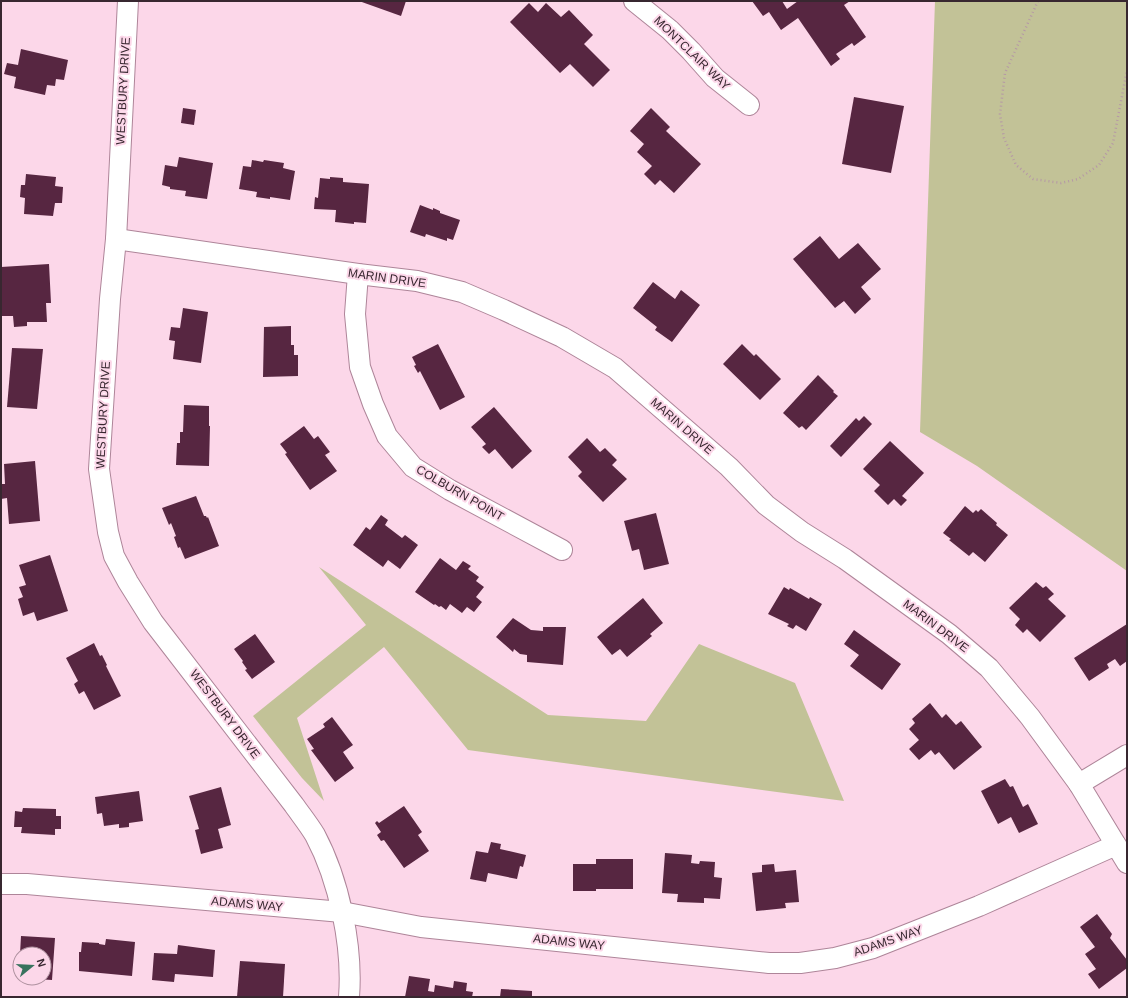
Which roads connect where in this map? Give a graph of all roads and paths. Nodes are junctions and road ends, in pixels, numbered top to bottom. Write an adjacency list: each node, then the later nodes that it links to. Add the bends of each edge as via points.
1 (128, 1): 6 (street, WESTBURY DRIVE)
2 (634, 1): 5 (street, MONTCLAIR WAY, via 670,30 715,78)
3 (1038, 1): 4 (path, via 1005,72 1000,114 1004,138 1016,165 1033,179 1061,183 1078,179 1099,165 1113,143)
4 (1127, 70)
5 (749, 105)
6 (116, 239): 7 (street, MARIN DRIVE); 14 (street, WESTBURY DRIVE, via 99,469 114,556 153,622 314,834 332,872)
7 (358, 274): 8 (street, COLBURN POINT, via 355,314 360,367 372,404 387,436 413,467 450,490); 10 (street, MARIN DRIVE, via 417,281 462,292 562,337 615,368 729,467 766,505 949,634 989,668 1030,717)
8 (562, 550)
9 (1127, 755): 10 (street)
10 (1079, 784): 11 (street, MARIN DRIVE)
11 (1116, 845): 12 (street, MARIN DRIVE); 14 (street, ADAMS WAY, via 979,906 887,943 835,958 800,963 769,964 421,927)
12 (1127, 863)
13 (1, 884): 14 (street, ADAMS WAY, via 27,884)
14 (342, 912): 15 (street, WESTBURY DRIVE, via 349,951)
15 (349, 997)

